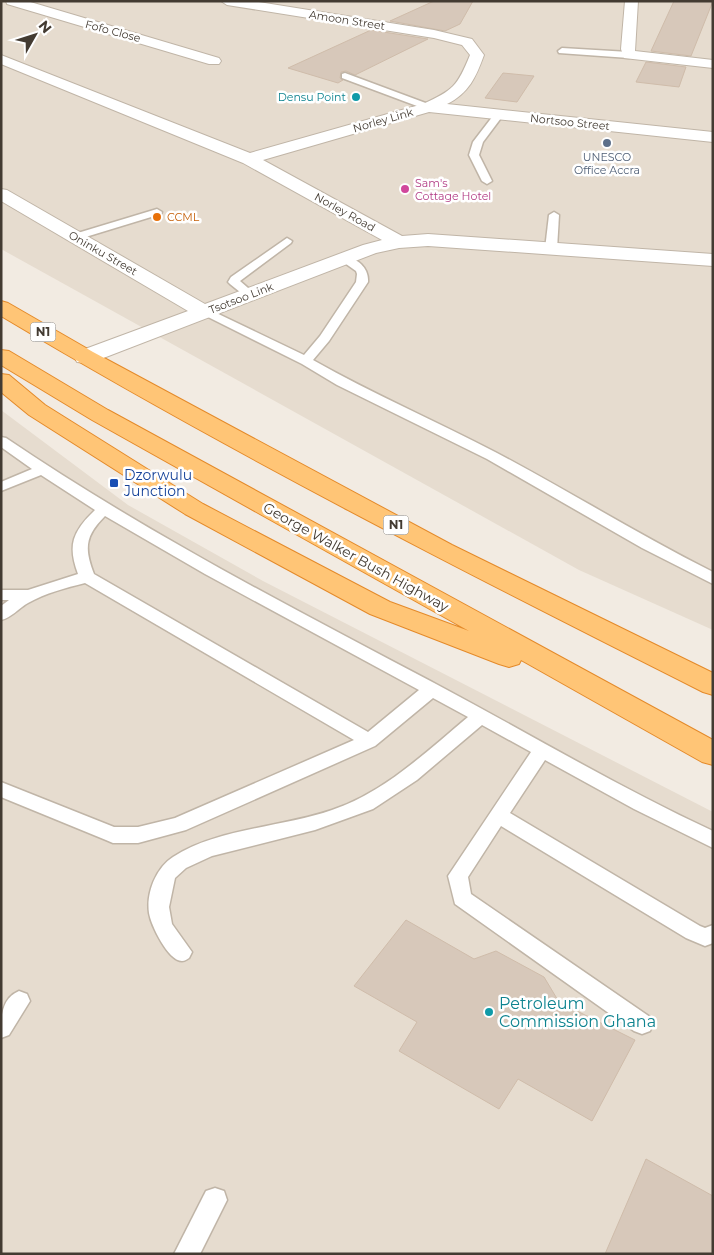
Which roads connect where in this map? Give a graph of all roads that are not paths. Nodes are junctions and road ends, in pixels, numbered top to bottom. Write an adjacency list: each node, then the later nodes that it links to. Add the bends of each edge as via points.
1 (12, 1): 9 (street, Fofo Close)
2 (227, 1): 5 (street, Amoon Street)
3 (625, 1): 4 (street)
4 (632, 2): 7 (street)
5 (467, 42): 12 (street, Norley Link, via 477,55 467,83 455,94)
6 (562, 51): 7 (lane)
7 (630, 55): 10 (street)
8 (1, 59): 15 (street, Norley Road)
9 (214, 61)
10 (713, 64)
11 (346, 76): 12 (lane)
12 (428, 107): 13 (street, Nortsoo Street); 15 (street, Norley Link)
13 (499, 114): 14 (street, Nortsoo Street); 16 (lane, via 478,142 474,155)
14 (713, 137)
15 (249, 159): 22 (street, Norley Road)
16 (487, 181)
17 (1, 194): 20 (street, Oninku Street)
18 (157, 212): 20 (lane)
19 (554, 215): 23 (lane)
20 (75, 237): 28 (street, Oninku Street)
21 (287, 241): 26 (lane, via 235,279 234,282)
22 (399, 242): 23 (street, via 428,240); 24 (street, Tsotsoo Link)
23 (552, 249): 25 (street)
24 (344, 259): 26 (street, Tsotsoo Link); 31 (lane, via 360,269 362,282)
25 (713, 260)
26 (249, 294): 28 (street, Tsotsoo Link)
27 (1, 307): 30 (highway, N1)
28 (204, 312): 30 (street, Tsotsoo Link); 31 (lane)
29 (1, 356): 42 (highway, George Walker Bush Highway, via 100,416)
30 (85, 357): 43 (highway, N1, via 443,551)
31 (306, 361): 38 (lane, via 492,456 646,545)
32 (1, 380): 42 (highway, via 37,410 194,509 380,608)
33 (1, 441): 34 (lane)
34 (43, 469): 35 (lane); 36 (lane)
35 (1, 487)
36 (104, 509): 37 (lane, via 90,522 78,544); 44 (lane, via 180,555)
37 (87, 577): 40 (lane); 46 (lane)
38 (713, 579)
39 (1, 595): 40 (lane)
40 (33, 595): 41 (lane)
41 (1, 615)
42 (587, 685): 48 (highway, George Walker Bush Highway)
43 (713, 685)
44 (432, 689): 45 (lane); 46 (lane)
45 (481, 716): 47 (lane); 53 (lane, via 390,790 366,804 336,817 212,849 184,860 168,871 157,904 168,938)
46 (369, 741): 49 (lane, via 179,825 138,835 113,835)
47 (542, 750): 50 (lane); 51 (lane, via 663,817)
48 (713, 754)
49 (1, 789)
50 (498, 816): 52 (lane, via 693,932 706,937); 55 (lane, via 458,876 462,898)
51 (713, 840)
52 (713, 934)
53 (182, 952)
54 (19, 1001): 56 (lane)
55 (642, 1024)
56 (1, 1028)
57 (215, 1200): 58 (lane)
58 (186, 1254)

